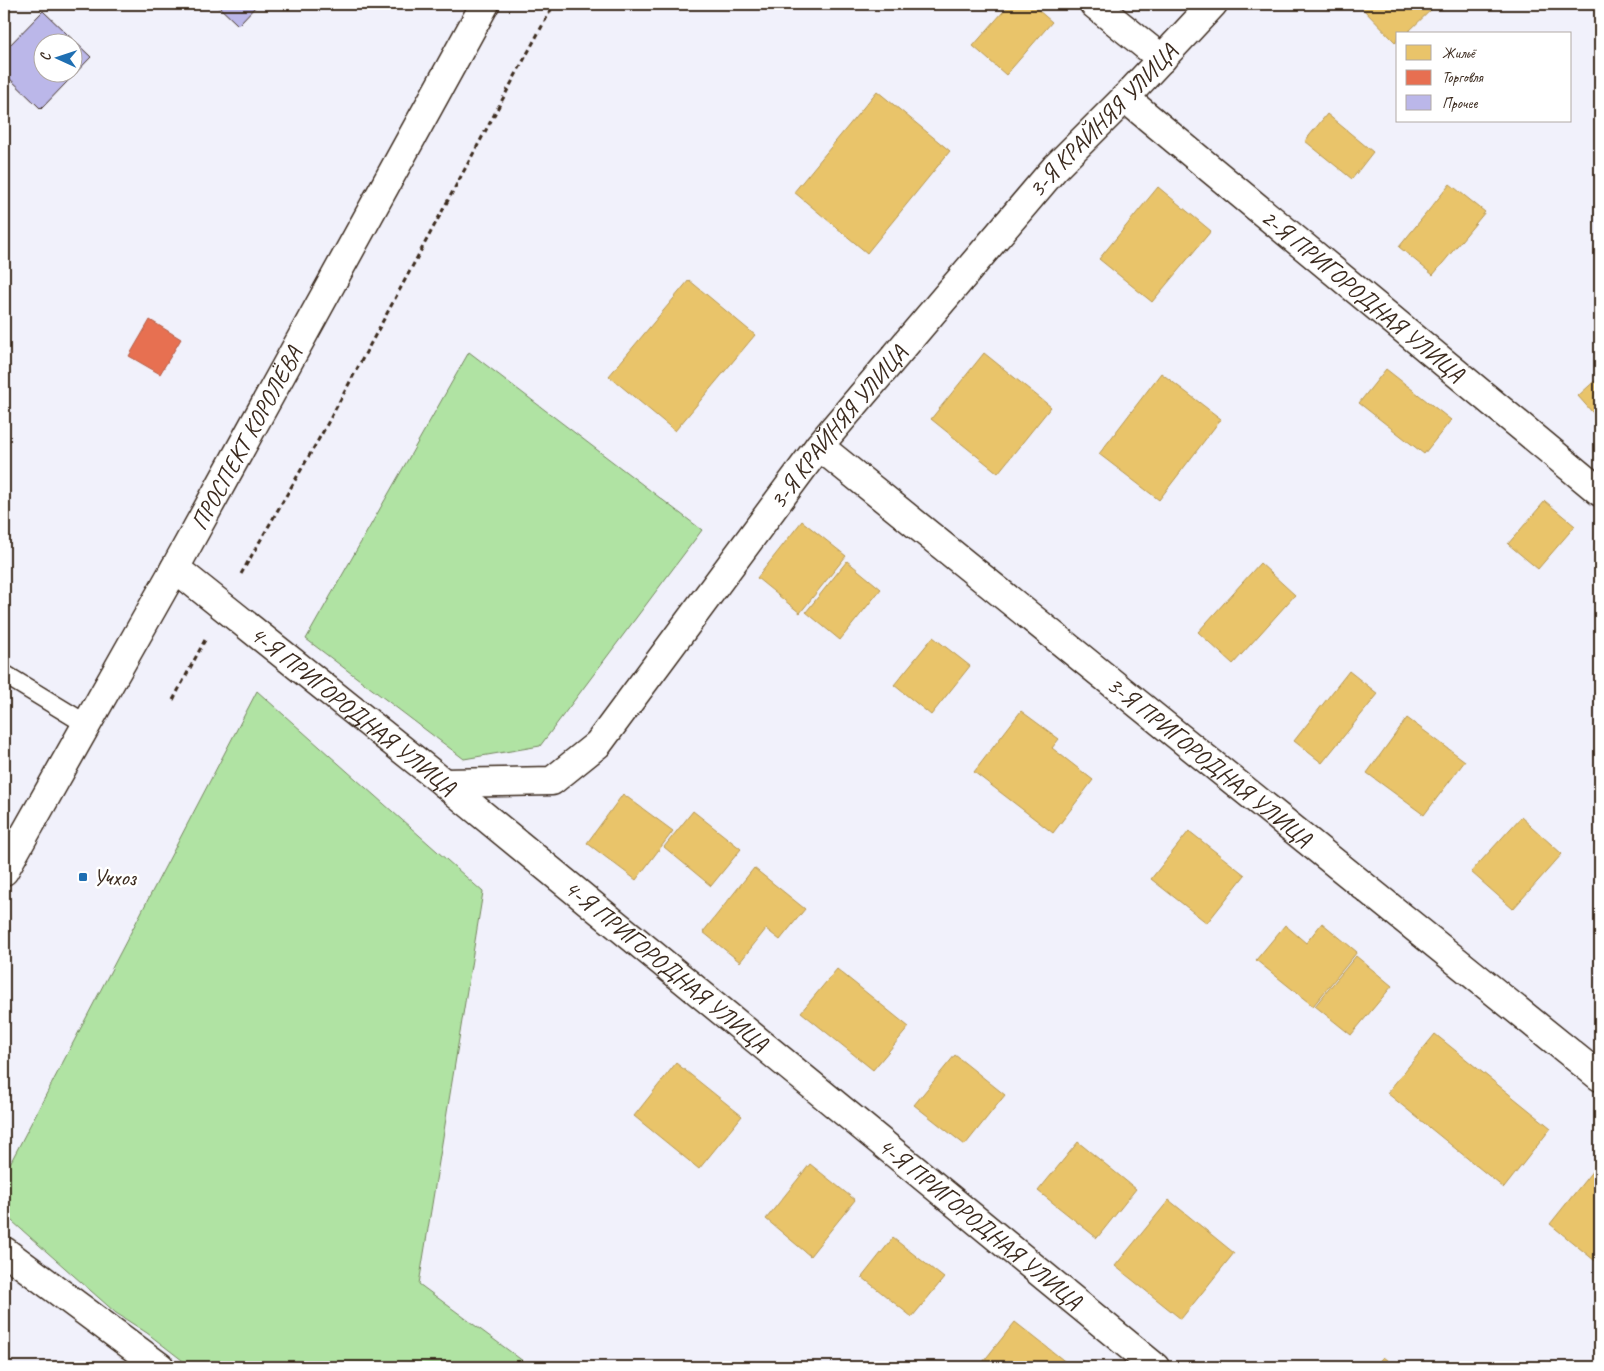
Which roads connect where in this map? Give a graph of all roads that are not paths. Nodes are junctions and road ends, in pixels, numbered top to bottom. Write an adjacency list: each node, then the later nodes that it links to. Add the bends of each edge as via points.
1 (486, 4): 8 (street, ПРОСПЕКТ КОРОЛЁВА)
2 (1094, 4): 4 (street)
3 (1213, 4): 4 (street, 3-Я КРАЙНЯЯ УЛИЦА)
4 (1162, 59): 5 (street, 3-Я КРАЙНЯЯ УЛИЦА)
5 (1125, 98): 6 (street, 3-Я КРАЙНЯЯ УЛИЦА, via 1055,168); 7 (street, 2-Я ПРИГОРОДНАЯ УЛИЦА)
6 (819, 446): 11 (street, 3-Я КРАЙНЯЯ УЛИЦА, via 598,744 552,781); 13 (street, 3-Я ПРИГОРОДНАЯ УЛИЦА)
7 (1600, 492)
8 (175, 568): 10 (street, ПРОСПЕКТ КОРОЛЁВА); 11 (street, 4-Я ПРИГОРОДНАЯ УЛИЦА)
9 (4, 674): 10 (lane)
10 (86, 724): 12 (street, ПРОСПЕКТ КОРОЛЁВА)
11 (444, 783): 16 (street, 4-Я ПРИГОРОДНАЯ УЛИЦА)
12 (4, 871)
13 (1600, 1077)
14 (4, 1251): 15 (street)
15 (160, 1367)
16 (1155, 1367)

